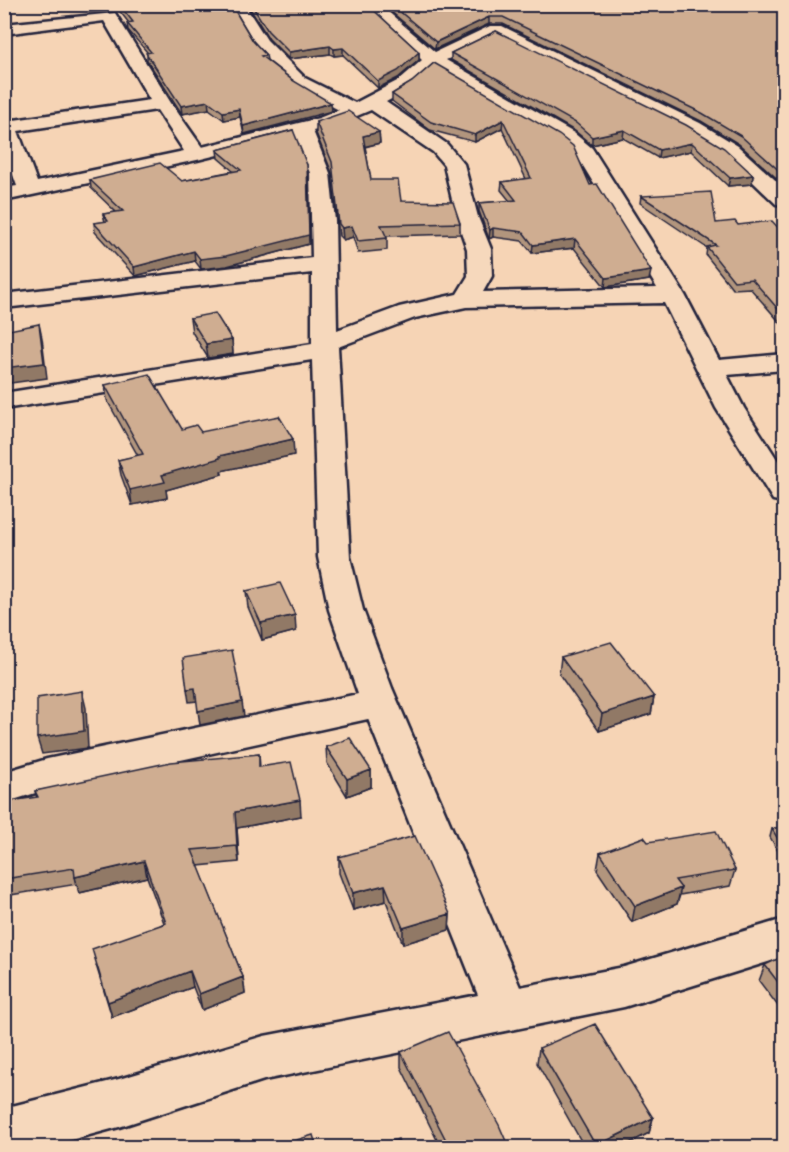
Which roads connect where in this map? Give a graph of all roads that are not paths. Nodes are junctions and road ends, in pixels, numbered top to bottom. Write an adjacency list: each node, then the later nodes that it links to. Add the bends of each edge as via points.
1 (236, 4): 7 (street, via 261,43 299,82)
2 (369, 4): 5 (street)
3 (106, 10): 4 (street); 6 (street)
4 (4, 29)
5 (433, 60): 7 (street, via 405,84); 13 (street, via 496,30 693,127 732,150); 15 (street, via 567,137 585,152)
6 (162, 104): 8 (street); 10 (street)
7 (364, 106): 9 (street); 16 (street, via 440,148 454,164 479,249 480,276)
8 (6, 124): 11 (street)
9 (302, 129): 10 (street); 14 (street, via 320,173)
10 (197, 154): 11 (street)
11 (29, 190): 12 (street)
12 (4, 195)
13 (784, 199)
14 (326, 264): 17 (street); 18 (street)
15 (673, 295): 16 (street); 20 (street)
16 (466, 300): 18 (street, via 408,312)
17 (4, 301)
18 (325, 347): 21 (street); 23 (street, via 334,557 349,622)
19 (784, 362): 20 (street)
20 (709, 369): 22 (street)
21 (4, 401)
22 (784, 493)
23 (380, 703): 24 (street, via 47,774); 26 (street)
24 (4, 788)
25 (784, 938): 26 (street, via 624,987)
26 (507, 1010): 27 (street, via 264,1058 119,1104)
27 (4, 1133)

